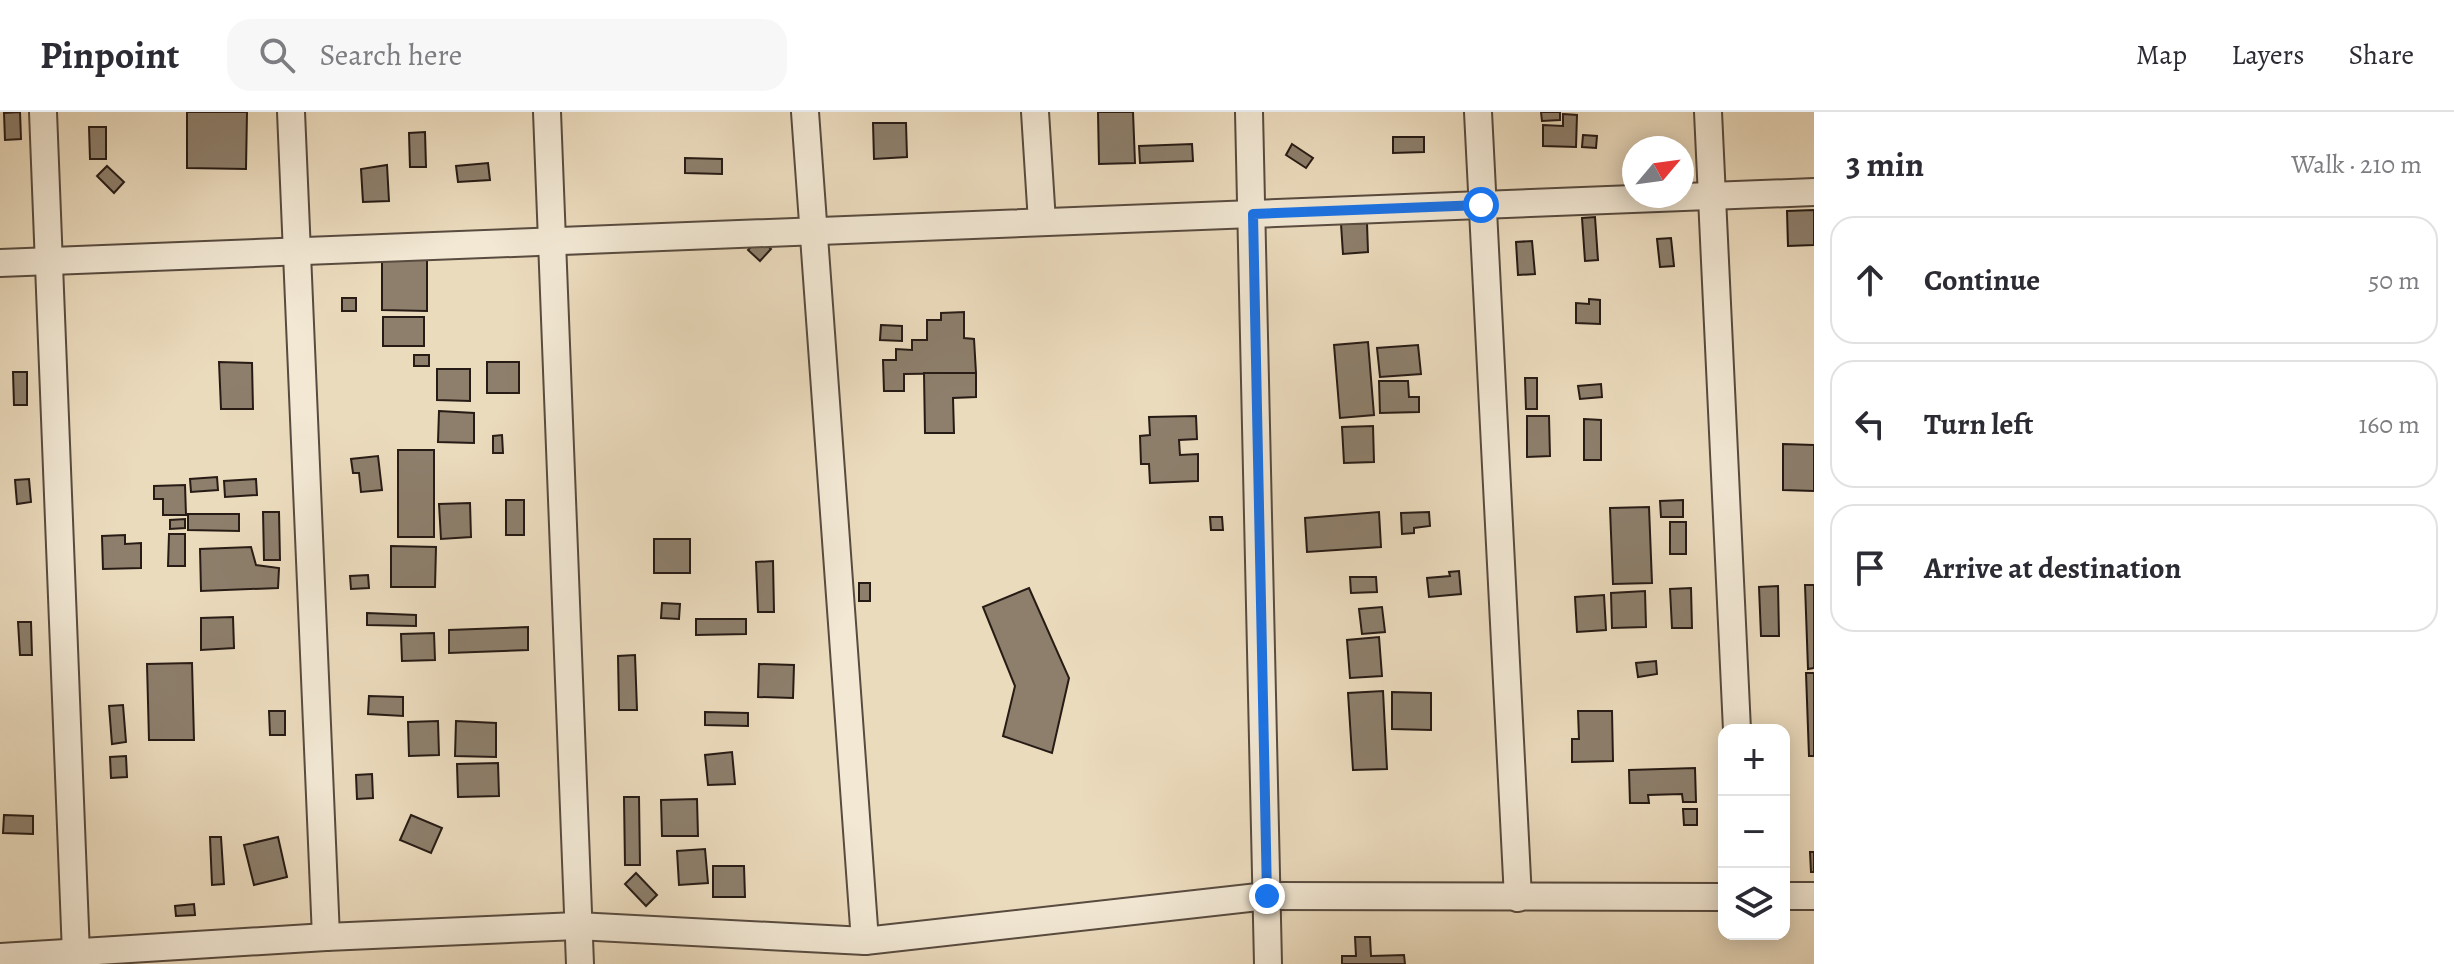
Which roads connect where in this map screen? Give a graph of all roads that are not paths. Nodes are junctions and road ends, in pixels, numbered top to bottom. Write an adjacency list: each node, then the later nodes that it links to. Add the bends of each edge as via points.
1 (43, 112): 17 (street)
2 (291, 112): 16 (street)
3 (547, 112): 15 (street)
4 (805, 112): 14 (street)
5 (1035, 112): 13 (street)
6 (1249, 112): 12 (street)
7 (1478, 112): 11 (street)
8 (1708, 112): 10 (street)
9 (1814, 192): 10 (street)
10 (1712, 196): 11 (street); 19 (street)
11 (1481, 205): 12 (street); 24 (street)
12 (1253, 214): 13 (street); 20 (street)
13 (1042, 222): 14 (street)
14 (812, 231): 15 (street); 27 (street)
15 (552, 242): 16 (street); 25 (street)
16 (296, 251): 17 (street); 26 (street)
17 (49, 261): 18 (street); 28 (street)
18 (0, 263)
19 (1737, 724)
20 (1267, 896): 24 (street); 27 (street); 31 (street)
21 (1790, 896): 22 (street)
22 (1814, 896)
23 (1718, 897): 24 (street)
24 (1518, 898)
25 (577, 926): 26 (street); 27 (street); 30 (street)
26 (326, 937): 28 (street)
27 (865, 941)
28 (76, 954): 29 (street)
29 (0, 957)
30 (580, 964)
31 (1268, 964)

